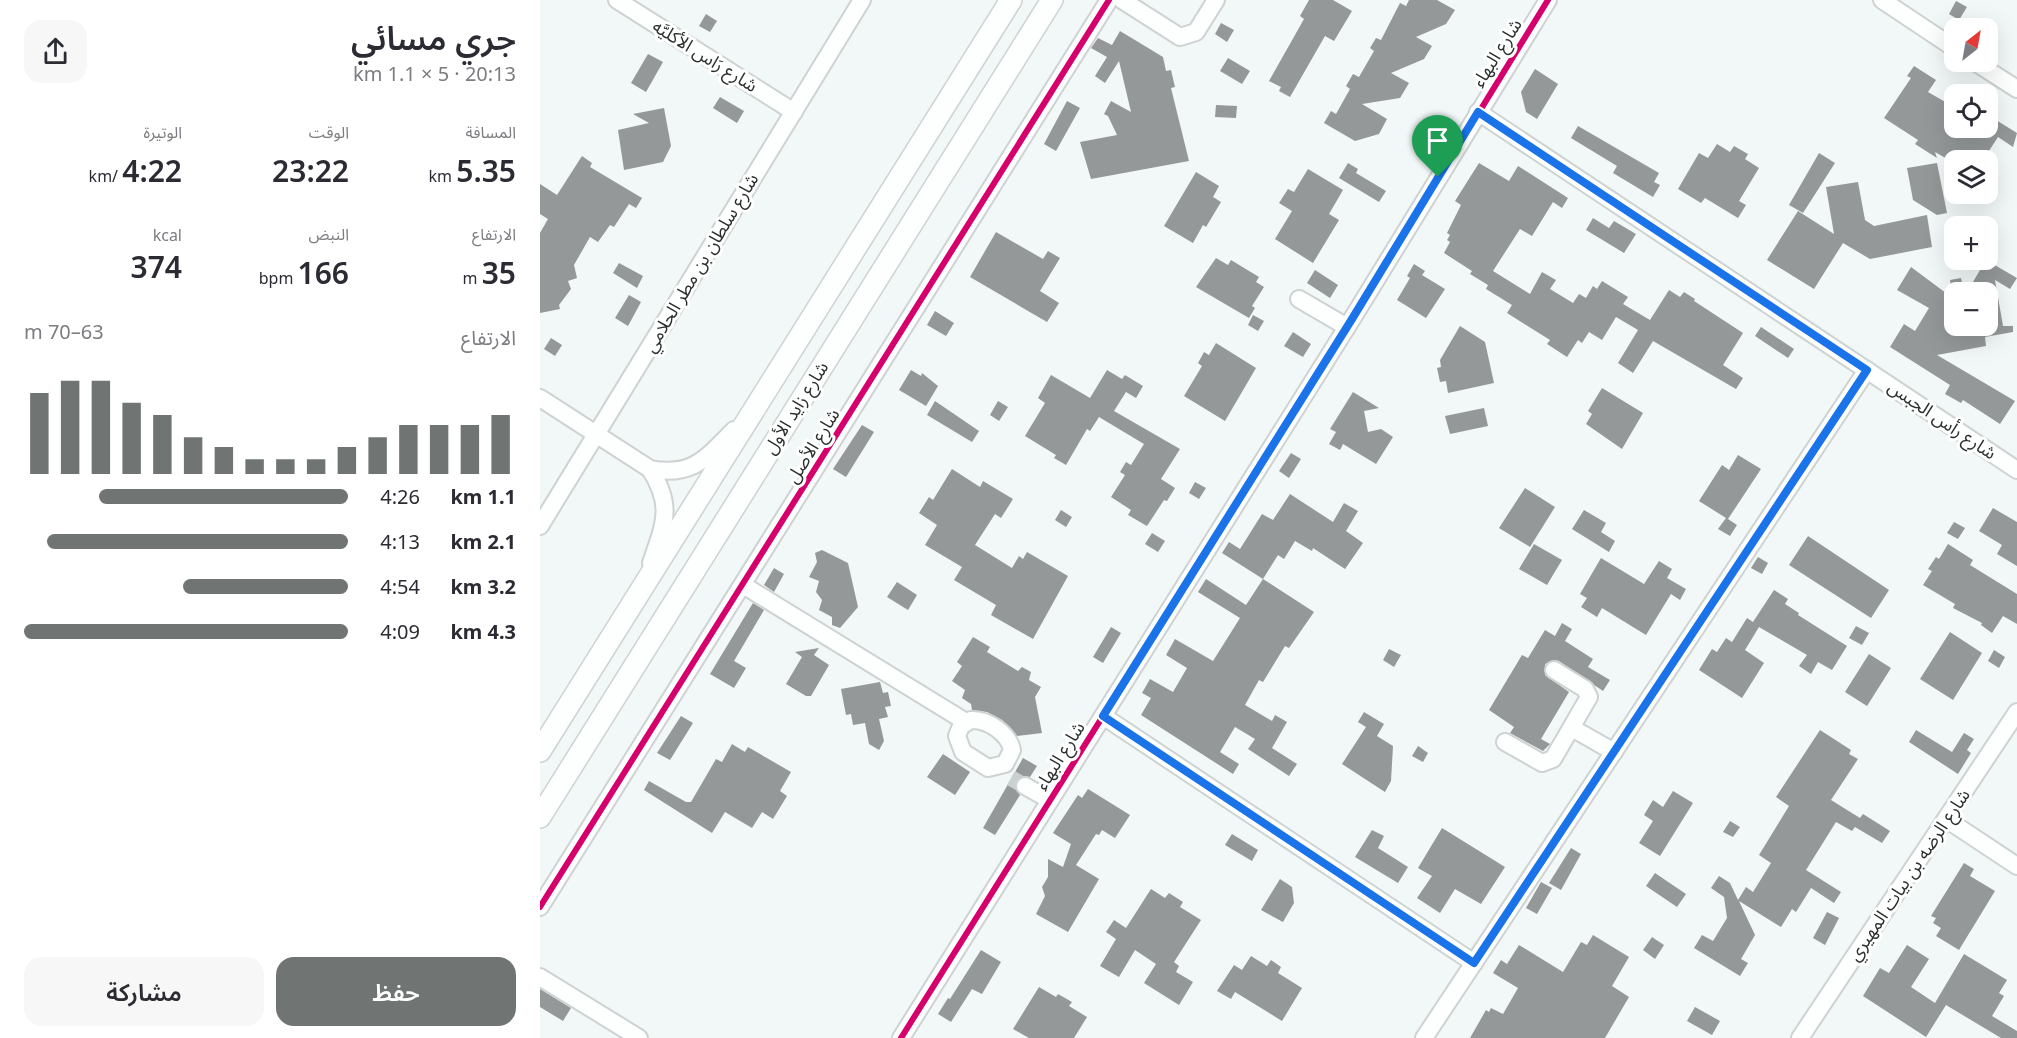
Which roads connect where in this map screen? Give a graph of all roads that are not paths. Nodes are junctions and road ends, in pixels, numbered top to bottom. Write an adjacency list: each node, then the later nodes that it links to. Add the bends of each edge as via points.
1 (617, 0): 13 (street, شارع رَاس الأكليَّه)
2 (862, 0): 13 (street, شارع سلطان بن مطر الحلامي)
3 (1011, 0): 19 (main road, شارع زايد الأول)
4 (1052, 0): 36 (main road, شارع زايد الأول)
5 (1109, 0): 24 (street, شارع الأصل)
6 (1122, 0): 7 (street, via 1180,37 1196,32)
7 (1216, 0)
8 (1548, 0): 14 (street, شارع البهاء)
9 (1882, 0): 10 (street)
10 (1944, 41)
11 (1991, 72): 12 (street)
12 (2017, 89)
13 (794, 112): 20 (street, شارع سلطان بن مطر الحلامي)
14 (1478, 112): 16 (street, شارع البهاء); 17 (street, شارع رأس الجبس)
15 (1299, 299): 16 (street)
16 (1347, 327): 28 (street, شارع البهاء)
17 (1867, 370): 22 (street, شارع رأس الجبس); 33 (street)
18 (540, 398): 20 (street)
19 (761, 402): 21 (street, via 695,466 678,472); 25 (main road, شارع زايد الأول)
20 (597, 434): 21 (street); 23 (street, شارع سلطان بن مطر الحلامي)
21 (650, 469): 25 (street, via 663,491 666,514)
22 (2017, 470)
23 (540, 526)
24 (743, 585): 29 (street); 39 (street, شارع الأصل)
25 (644, 586): 32 (main road, شارع زايد الأول)
26 (1554, 670): 30 (street, via 1588,692 1588,702)
27 (2017, 712): 37 (street, شارع الرضه بن بيات المهيري)
28 (1103, 716): 35 (street, شارع البهاء); 40 (street)
29 (966, 722): 34 (street, via 957,736 960,747 980,765); 34 (street, via 983,721 1009,741 1009,760)
30 (1572, 728): 31 (street, via 1553,759 1546,763); 33 (street)
31 (1505, 742)
32 (540, 751)
33 (1614, 752): 40 (street)
34 (994, 769): 35 (street)
35 (1050, 800): 43 (street, شارع البهاء)
36 (540, 817)
37 (1946, 819): 38 (street); 45 (street, شارع الرضه بن بيات المهيري)
38 (2017, 866)
39 (540, 907)
40 (1474, 963): 44 (street)
41 (540, 977): 42 (street)
42 (639, 1038)
43 (901, 1038)
44 (1424, 1038)
45 (1800, 1038)

